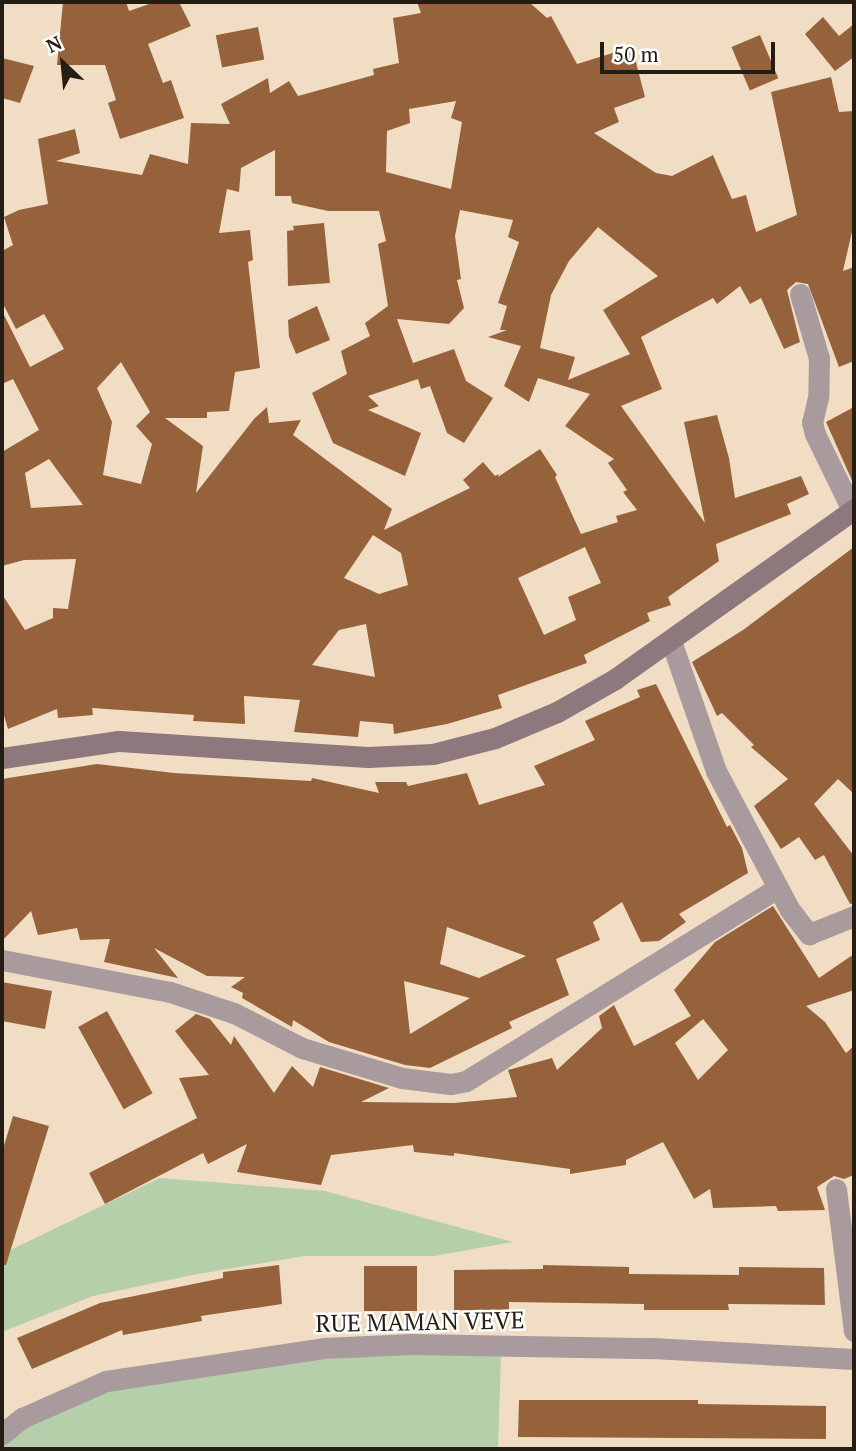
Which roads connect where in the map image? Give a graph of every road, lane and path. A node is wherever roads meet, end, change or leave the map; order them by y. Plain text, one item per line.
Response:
1 (800, 294) dead end
2 (853, 509) edge
3 (671, 641) junction
4 (2, 758) edge
5 (777, 888) junction
6 (854, 916) edge
7 (2, 961) edge
8 (836, 1189) dead end
9 (854, 1331) edge
10 (854, 1359) edge
11 (2, 1434) edge

1 - 2 street
2 - 3 main road
3 - 4 main road
3 - 5 street
5 - 6 street
5 - 7 street
8 - 9 street
10 - 11 street, RUE MAMAN VEVE

